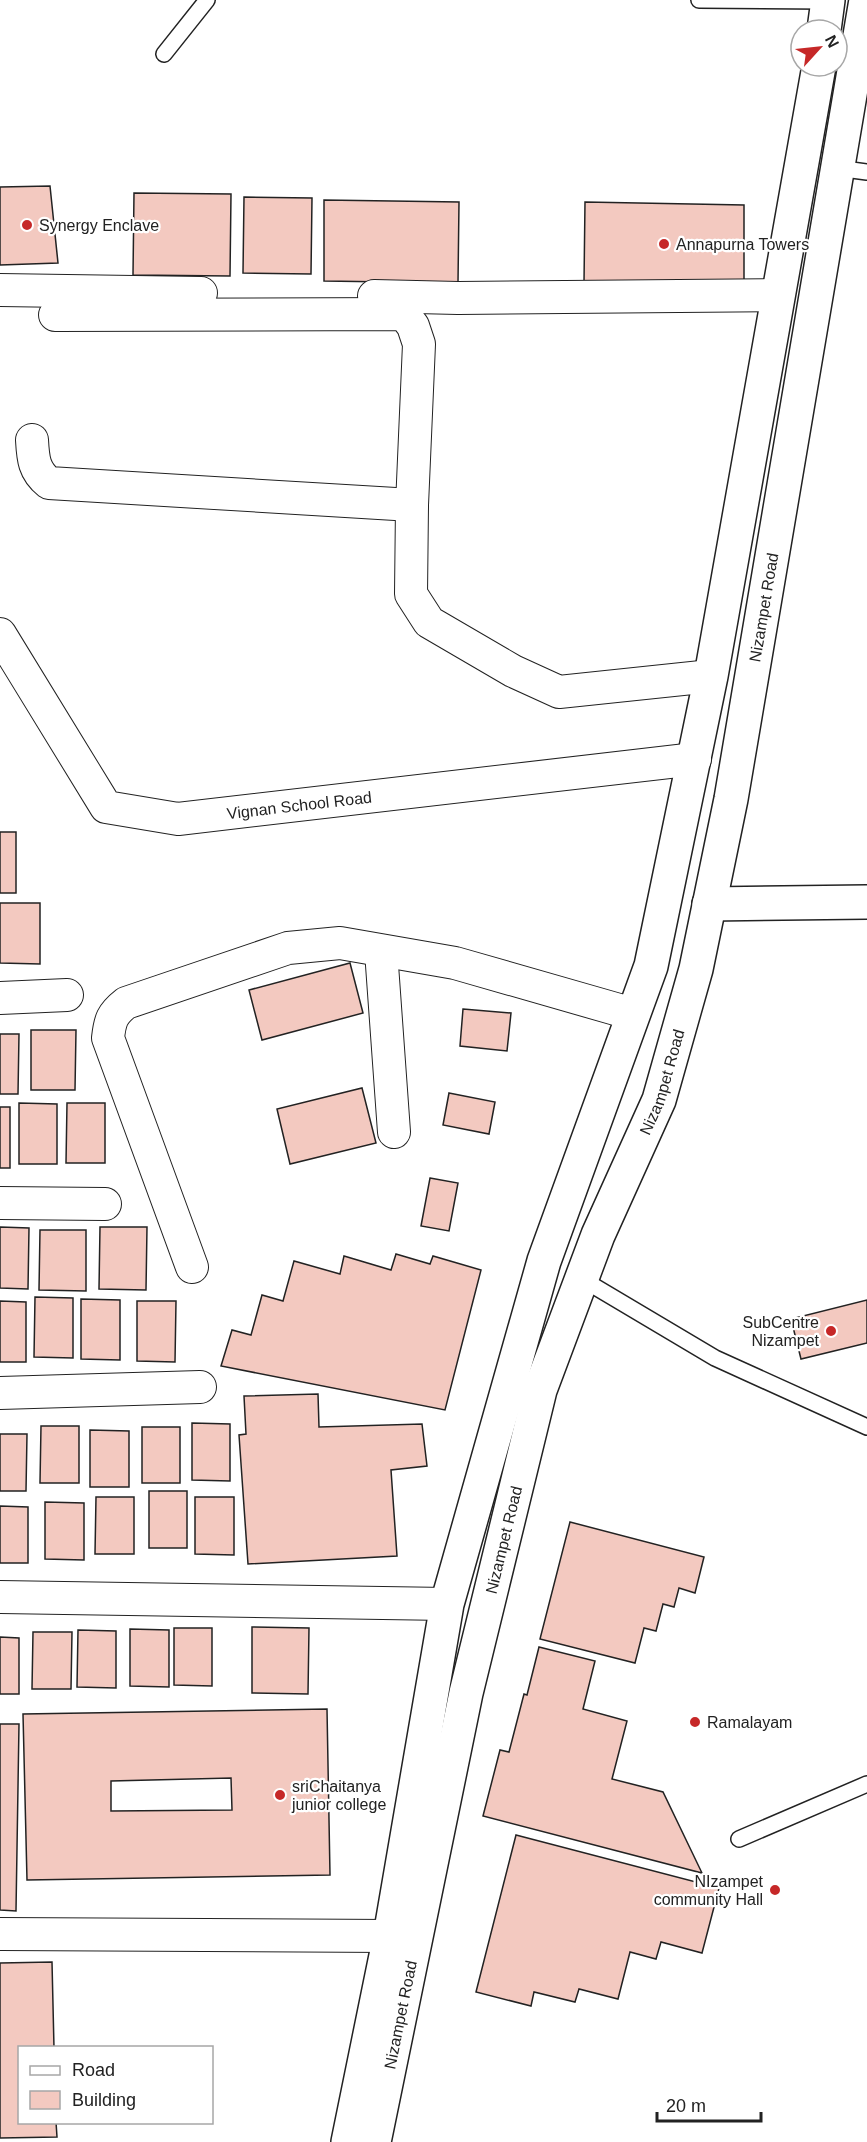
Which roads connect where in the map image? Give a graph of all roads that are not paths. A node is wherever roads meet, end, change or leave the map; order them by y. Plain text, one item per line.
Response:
1 (207, 0) edge
2 (699, 0) edge
3 (866, 0) edge
4 (826, 10) edge
5 (164, 54) dead end
6 (817, 78) edge
7 (852, 170) edge
8 (0, 290) edge
9 (778, 295) junction
10 (55, 315) dead end
11 (32, 440) dead end
12 (412, 505) junction
13 (0, 634) edge
14 (711, 676) junction
15 (695, 759) junction
16 (867, 902) edge
17 (709, 904) junction
18 (381, 951) junction
19 (67, 995) dead end
20 (0, 998) edge
21 (633, 1014) junction
22 (593, 1125) junction
23 (394, 1132) dead end
24 (639, 1145) junction
25 (0, 1203) edge
26 (105, 1204) dead end
27 (192, 1267) dead end
28 (582, 1279) junction
29 (200, 1387) dead end
30 (0, 1393) edge
31 (867, 1427) edge
32 (0, 1597) edge
33 (447, 1604) junction
34 (867, 1784) edge
35 (739, 1839) dead end
36 (0, 1934) edge
37 (390, 1936) junction
38 (348, 2142) edge
39 (374, 2142) edge

1 - 5 lane
2 - 4 lane
3 - 7 main road, Nizampet Road
6 - 9 main road, Nizampet Road
7 - 17 main road, Nizampet Road
8 - 9 street
9 - 14 main road, Nizampet Road
10 - 12 street
11 - 12 street
12 - 14 street
13 - 15 street, Vignan School Road
14 - 15 main road, Nizampet Road
15 - 21 main road, Nizampet Road
16 - 17 main road
17 - 24 main road, Nizampet Road
18 - 21 street
18 - 23 street
18 - 27 street
19 - 20 street
21 - 22 main road, Nizampet Road
22 - 24 main road
22 - 33 main road, Nizampet Road
24 - 28 main road, Nizampet Road
25 - 26 street
28 - 31 lane
28 - 39 main road, Nizampet Road
29 - 30 street
32 - 33 street
33 - 37 main road, Nizampet Road
34 - 35 lane
36 - 37 street
37 - 38 main road, Nizampet Road

